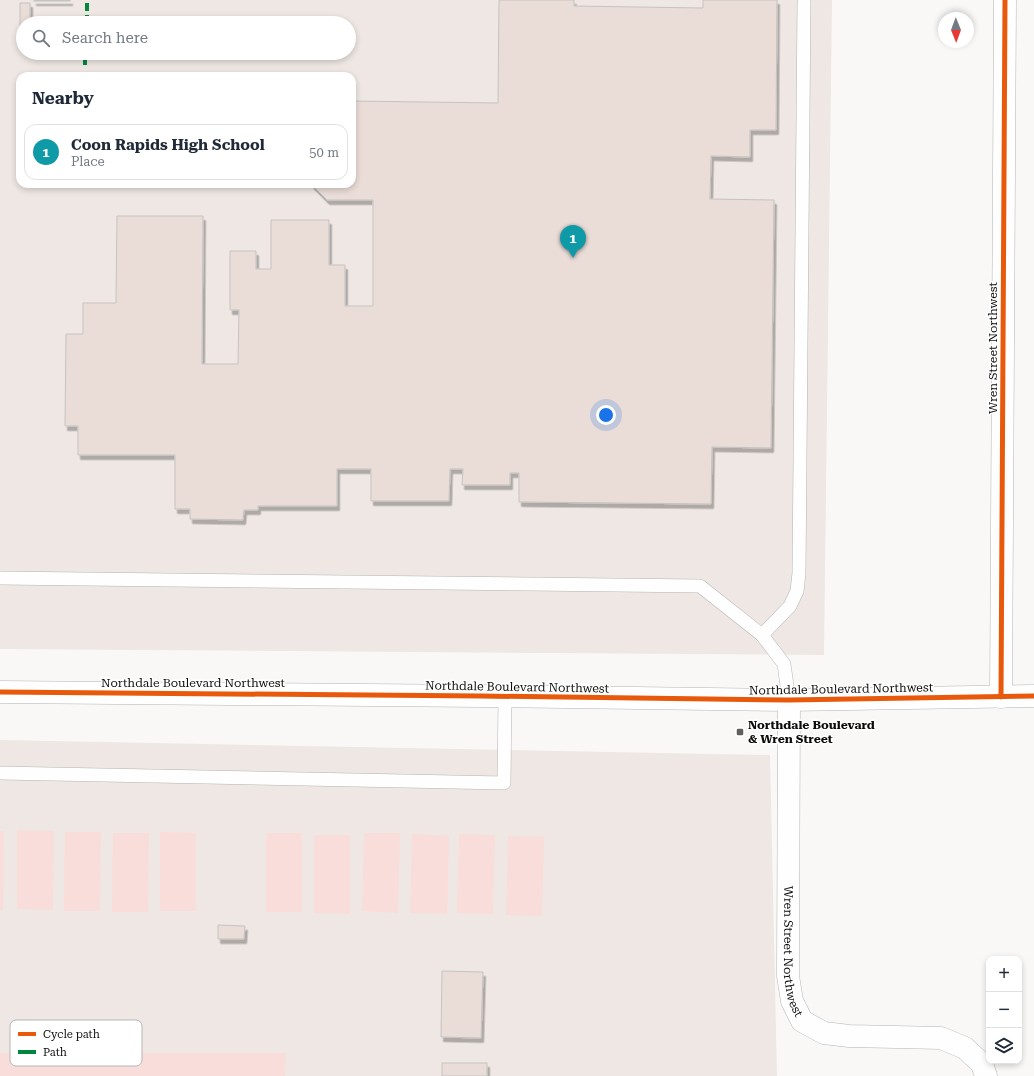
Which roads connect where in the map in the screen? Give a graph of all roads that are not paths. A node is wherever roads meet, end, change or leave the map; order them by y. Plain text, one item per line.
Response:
1 (1005, 0) edge
2 (804, 2) dead end
3 (0, 578) edge
4 (762, 635) junction
5 (0, 692) edge
6 (506, 696) junction
7 (1034, 696) edge
8 (1001, 697) junction
9 (789, 700) junction
10 (0, 773) edge
11 (986, 1076) edge

1 - 8 street, Wren Street Northwest
2 - 4 lane
3 - 4 lane
4 - 9 lane
5 - 6 street, Northdale Boulevard Northwest
6 - 9 street, Northdale Boulevard Northwest
6 - 10 lane
7 - 8 street, Northdale Boulevard Northwest
8 - 9 street, Northdale Boulevard Northwest
9 - 11 street, Wren Street Northwest

